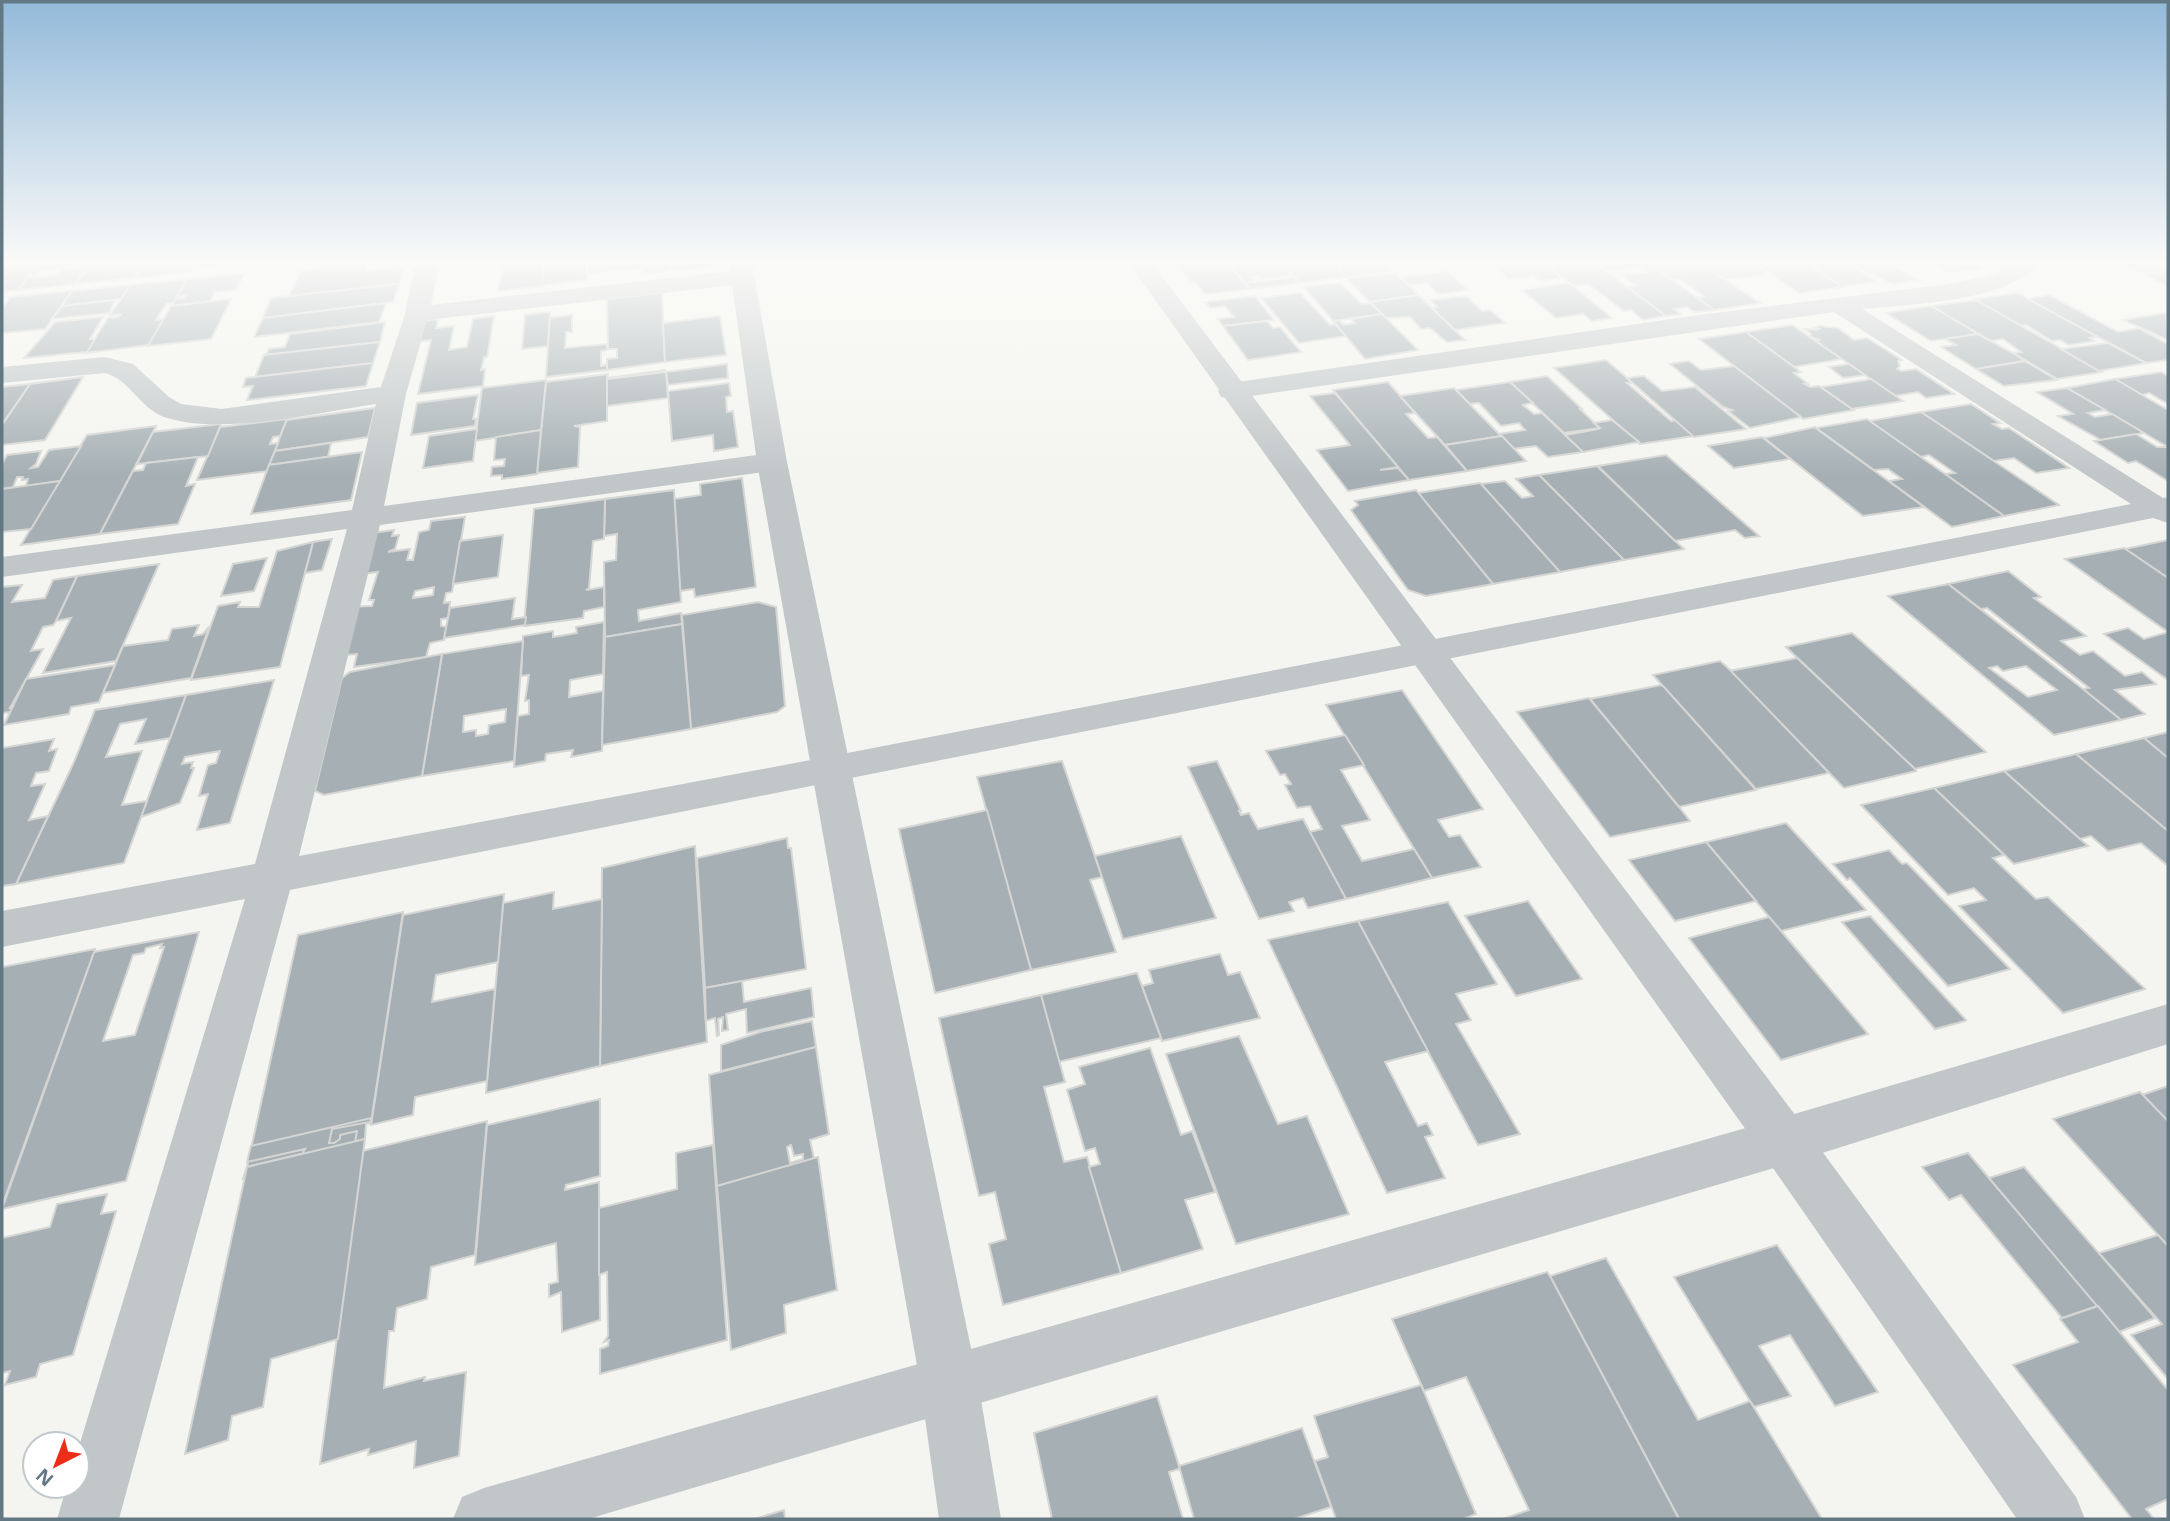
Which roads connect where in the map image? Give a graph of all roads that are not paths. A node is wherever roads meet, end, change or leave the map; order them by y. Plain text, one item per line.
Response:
1 (411, 334) edge
2 (751, 334) edge
3 (1190, 334) edge
4 (1629, 334) edge
5 (1886, 334) edge
6 (2, 375) edge
7 (1231, 391) junction
8 (392, 394) junction
9 (772, 461) junction
10 (2165, 509) edge
11 (366, 517) junction
12 (2, 567) edge
13 (1426, 652) junction
14 (832, 770) junction
15 (272, 879) junction
16 (2, 929) edge
17 (2168, 1024) edge
18 (1784, 1140) junction
19 (949, 1382) junction
20 (88, 1519) edge
21 (484, 1519) edge
22 (970, 1519) edge
23 (2054, 1519) edge

1 - 8 street
2 - 9 street
3 - 7 street
4 - 7 street
5 - 10 street
6 - 8 street
7 - 13 street
8 - 11 street
9 - 11 street
9 - 14 street
10 - 13 street
11 - 12 street
11 - 15 street
13 - 14 street
13 - 18 street
14 - 15 street
14 - 19 street
15 - 16 street
15 - 20 street
17 - 18 street
18 - 19 street
18 - 23 street
19 - 21 street
19 - 22 street

